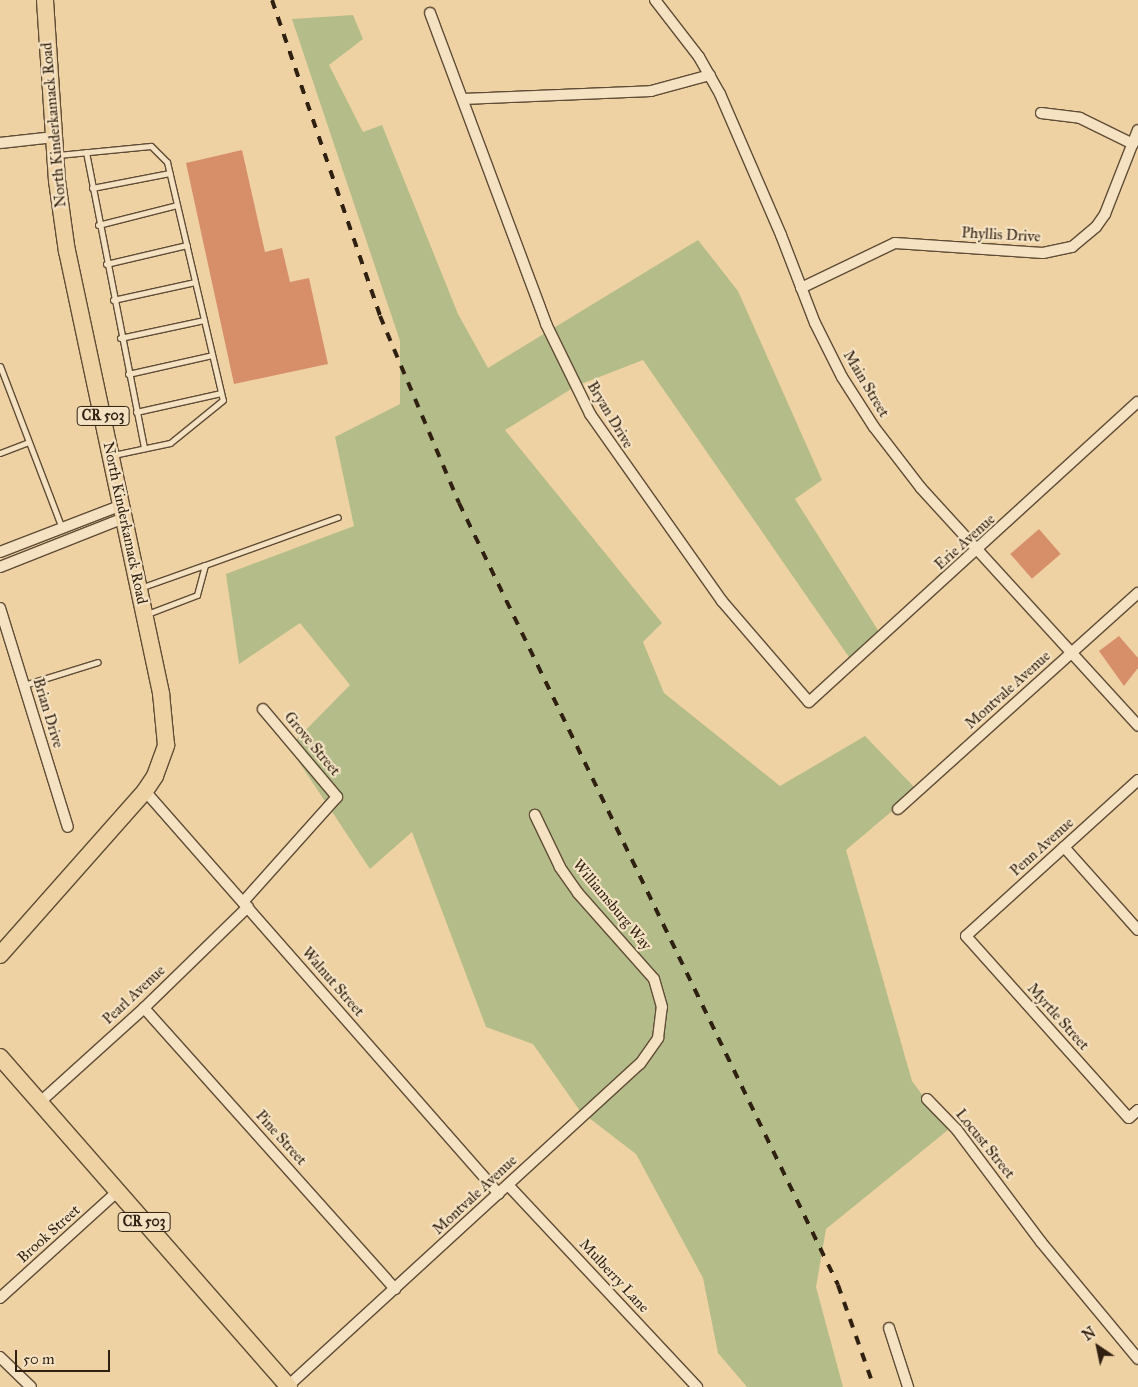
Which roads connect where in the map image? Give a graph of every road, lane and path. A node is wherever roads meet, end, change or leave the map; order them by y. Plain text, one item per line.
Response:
1 (45, 0) edge
2 (655, 0) edge
3 (430, 13) dead end
4 (710, 75) junction
5 (463, 99) junction
6 (1042, 113) dead end
7 (1138, 130) edge
8 (54, 137) junction
9 (0, 143) edge
10 (1133, 144) junction
11 (86, 152) junction
12 (55, 155) junction
13 (170, 173) junction
14 (92, 188) junction
15 (177, 205) junction
16 (98, 225) junction
17 (187, 245) junction
18 (106, 264) junction
19 (195, 282) junction
20 (801, 288) junction
21 (113, 300) junction
22 (204, 320) junction
23 (120, 338) junction
24 (212, 355) junction
25 (0, 366) edge
26 (128, 374) junction
27 (221, 393) junction
28 (1138, 402) edge
29 (136, 412) junction
30 (28, 442) junction
31 (144, 448) junction
32 (0, 453) edge
33 (111, 455) junction
34 (123, 512) junction
35 (338, 517) dead end
36 (62, 528) junction
37 (978, 551) junction
38 (0, 552) edge
39 (205, 565) junction
40 (0, 567) edge
41 (138, 589) junction
42 (1138, 593) edge
43 (0, 608) edge
44 (144, 615) junction
45 (1072, 653) junction
46 (98, 662) dead end
47 (24, 686) junction
48 (809, 702) joint
49 (263, 709) dead end
50 (1138, 726) edge
51 (1138, 780) edge
52 (145, 791) junction
53 (337, 797) joint
54 (898, 809) dead end
55 (534, 815) dead end
56 (68, 827) dead end
57 (1064, 847) junction
58 (245, 905) junction
59 (1138, 930) edge
60 (966, 936) joint
61 (2, 948) edge
62 (144, 1008) junction
63 (663, 1015) joint
64 (3, 1062) edge
65 (927, 1098) dead end
66 (39, 1103) junction
67 (1138, 1110) edge
68 (508, 1185) junction
69 (117, 1192) junction
70 (498, 1194) junction
71 (395, 1289) junction
72 (0, 1298) edge
73 (889, 1328) dead end
74 (0, 1357) edge
75 (1138, 1359) edge
76 (31, 1387) edge
77 (289, 1387) edge
78 (697, 1387) edge
79 (908, 1387) edge

1 - 8 main road, North Kinderkamack Road / CR 503
2 - 4 street, Main Street
3 - 5 street, Bryan Drive
4 - 5 street
4 - 20 street, Main Street
5 - 48 street, Bryan Drive
6 - 10 street
7 - 10 street, Phyllis Drive
8 - 9 street
8 - 12 main road, North Kinderkamack Road / CR 503
10 - 20 street, Phyllis Drive
11 - 12 lane
11 - 13 lane
11 - 14 lane
12 - 33 main road, North Kinderkamack Road / CR 503
13 - 14 lane
13 - 15 lane
14 - 16 lane
15 - 16 lane
15 - 17 lane
16 - 18 lane
17 - 18 lane
17 - 19 lane
18 - 21 lane
19 - 21 lane
19 - 22 lane
20 - 37 street, Main Street
21 - 23 lane
22 - 23 lane
22 - 24 lane
23 - 26 lane
24 - 26 lane
24 - 27 lane
25 - 30 lane
26 - 29 lane
27 - 29 lane
27 - 31 lane
28 - 37 street, Erie Avenue
29 - 31 lane
30 - 32 lane
30 - 36 lane
31 - 33 lane
33 - 34 main road, North Kinderkamack Road / CR 503
34 - 36 street
34 - 40 street
34 - 41 main road, North Kinderkamack Road / CR 503
35 - 39 lane
36 - 38 street
37 - 45 street, Main Street
37 - 48 street, Erie Avenue
39 - 41 lane
39 - 44 lane
41 - 44 main road, North Kinderkamack Road / CR 503
42 - 45 street, Montvale Avenue
43 - 47 street, Brian Drive
44 - 52 main road, North Kinderkamack Road / CR 503
45 - 50 street, Main Street
45 - 54 street, Montvale Avenue
46 - 47 lane
47 - 56 street, Brian Drive
49 - 53 street, Grove Street
51 - 57 street, Penn Avenue
52 - 58 street, Walnut Street
52 - 61 main road, North Kinderkamack Road / CR 503
53 - 58 street, Pearl Avenue
55 - 63 street, Williamsburg Way
57 - 59 street
57 - 60 street, Penn Avenue
58 - 62 street, Pearl Avenue
58 - 70 street, Walnut Street
60 - 67 street, Myrtle Street
62 - 66 street, Pearl Avenue
62 - 71 street, Pine Street
63 - 68 street, Montvale Avenue
64 - 66 main road, CR 503
65 - 75 street, Locust Street
66 - 69 main road, CR 503
68 - 70 street, Montvale Avenue
68 - 78 street, Mulberry Lane
69 - 72 street, Brook Street
69 - 77 main road, CR 503
70 - 71 street, Montvale Avenue
71 - 77 street, Montvale Avenue
73 - 79 street
74 - 76 street

